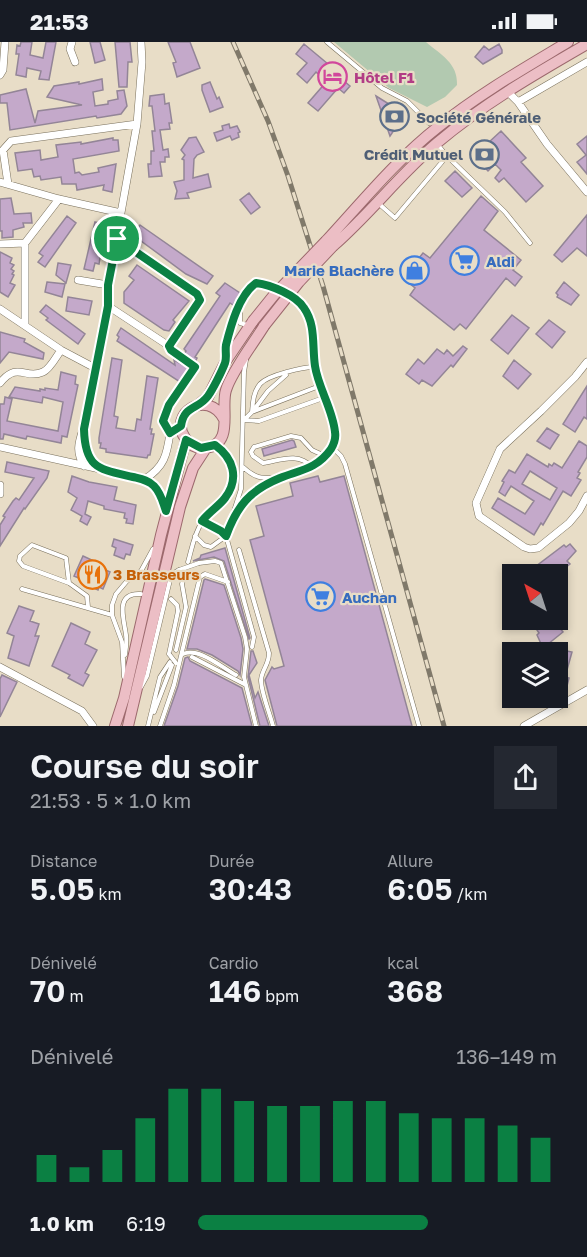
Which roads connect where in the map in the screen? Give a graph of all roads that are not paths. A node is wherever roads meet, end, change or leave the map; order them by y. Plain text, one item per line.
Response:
1 (5, 42) edge
2 (72, 42) edge
3 (141, 42) edge
4 (327, 42) edge
5 (568, 42) edge
6 (587, 44) edge
7 (75, 62) dead end
8 (587, 62) edge
9 (0, 75) edge
10 (507, 92) junction
11 (518, 102) junction
12 (429, 123) dead end
13 (137, 124) junction
14 (436, 143) junction
15 (447, 156) junction
16 (0, 182) edge
17 (8, 184) junction
18 (587, 192) edge
19 (58, 199) junction
20 (378, 203) junction
21 (121, 213) junction
22 (117, 239) junction
23 (25, 243) junction
24 (530, 243) dead end
25 (0, 244) edge
26 (329, 244) junction
27 (78, 280) dead end
28 (108, 285) junction
29 (240, 305) junction
30 (108, 306) junction
31 (0, 309) edge
32 (252, 322) junction
33 (25, 325) junction
34 (169, 346) junction
35 (251, 347) junction
36 (61, 350) junction
37 (226, 361) junction
38 (587, 362) edge
39 (315, 367) junction
40 (95, 368) junction
41 (291, 372) junction
42 (0, 383) edge
43 (322, 385) junction
44 (326, 397) junction
45 (198, 405) junction
46 (252, 412) junction
47 (224, 419) junction
48 (244, 420) junction
49 (84, 429) junction
50 (170, 433) junction
51 (184, 434) junction
52 (168, 446) junction
53 (210, 446) junction
54 (0, 447) edge
55 (332, 447) junction
56 (326, 456) junction
57 (84, 466) junction
58 (243, 467) junction
59 (312, 467) junction
60 (102, 470) junction
61 (281, 478) junction
62 (145, 480) junction
63 (0, 485) edge
64 (0, 494) edge
65 (587, 496) edge
66 (166, 511) junction
67 (234, 515) junction
68 (202, 521) junction
69 (161, 535) junction
70 (195, 536) junction
71 (226, 536) junction
72 (239, 550) dead end
73 (188, 562) dead end
74 (185, 573) dead end
75 (229, 582) junction
76 (69, 583) junction
77 (22, 589) dead end
78 (141, 594) dead end
79 (171, 599) dead end
80 (88, 607) junction
81 (112, 615) junction
82 (252, 646) dead end
83 (178, 647) dead end
84 (182, 654) junction
85 (192, 657) dead end
86 (124, 658) junction
87 (174, 664) junction
88 (0, 667) edge
89 (236, 675) dead end
90 (246, 686) junction
91 (587, 690) edge
92 (130, 698) junction
93 (538, 722) edge
94 (93, 726) edge
95 (115, 726) edge
96 (128, 726) edge
97 (148, 726) edge
98 (160, 726) edge
99 (256, 726) edge
100 (273, 726) edge
101 (419, 726) edge
102 (524, 726) edge

1 - 9 street
2 - 7 street
3 - 13 street
4 - 12 lane
5 - 26 main road
6 - 10 main road
8 - 11 street
10 - 11 street
10 - 14 main road
11 - 18 street
13 - 17 street
13 - 21 street
14 - 15 lane
14 - 20 main road
15 - 20 lane
15 - 24 lane
16 - 17 street
17 - 19 street
19 - 21 street
19 - 23 street
20 - 26 main road
21 - 22 street
22 - 28 street
22 - 34 street
23 - 25 street
23 - 33 street
26 - 32 main road, bridge
26 - 35 main road, bridge
27 - 28 street
28 - 30 street
29 - 32 lane
29 - 37 lane
29 - 39 lane
30 - 34 street
30 - 40 street
31 - 33 street
32 - 37 main road
33 - 36 street
34 - 50 lane
35 - 47 main road
35 - 48 lane
36 - 40 street
36 - 42 street
37 - 45 main road
38 - 65 street
39 - 41 lane
39 - 43 lane
40 - 49 street
41 - 46 lane
41 - 46 lane
43 - 44 lane
43 - 46 lane
44 - 48 lane
44 - 55 lane
45 - 47 main road
45 - 51 main road
46 - 48 lane
47 - 53 main road
48 - 58 lane
49 - 57 street
49 - 60 street
50 - 51 lane
50 - 52 street
51 - 52 street
51 - 53 main road
51 - 66 main road
52 - 62 street
53 - 68 lane
53 - 92 main road
54 - 57 street
55 - 56 lane
55 - 101 lane
56 - 59 lane
56 - 59 lane
57 - 60 street
58 - 61 lane
58 - 67 lane
59 - 61 lane
60 - 62 street
61 - 67 lane
62 - 66 street
63 - 64 street
66 - 69 main road
67 - 71 lane
68 - 70 lane
68 - 71 lane
69 - 81 lane
69 - 92 main road
70 - 71 lane
70 - 73 lane
71 - 82 lane
72 - 100 lane
74 - 83 lane
75 - 84 lane
75 - 90 lane
75 - 92 lane, bridge
76 - 76 lane
76 - 80 lane
77 - 80 lane
78 - 86 lane
79 - 87 lane, bridge
80 - 81 lane
81 - 86 lane
84 - 87 lane
84 - 89 lane
85 - 90 lane
86 - 92 lane
87 - 97 lane
87 - 98 lane
88 - 94 street
90 - 99 lane
91 - 93 street
92 - 95 main road
92 - 96 main road
93 - 102 street

